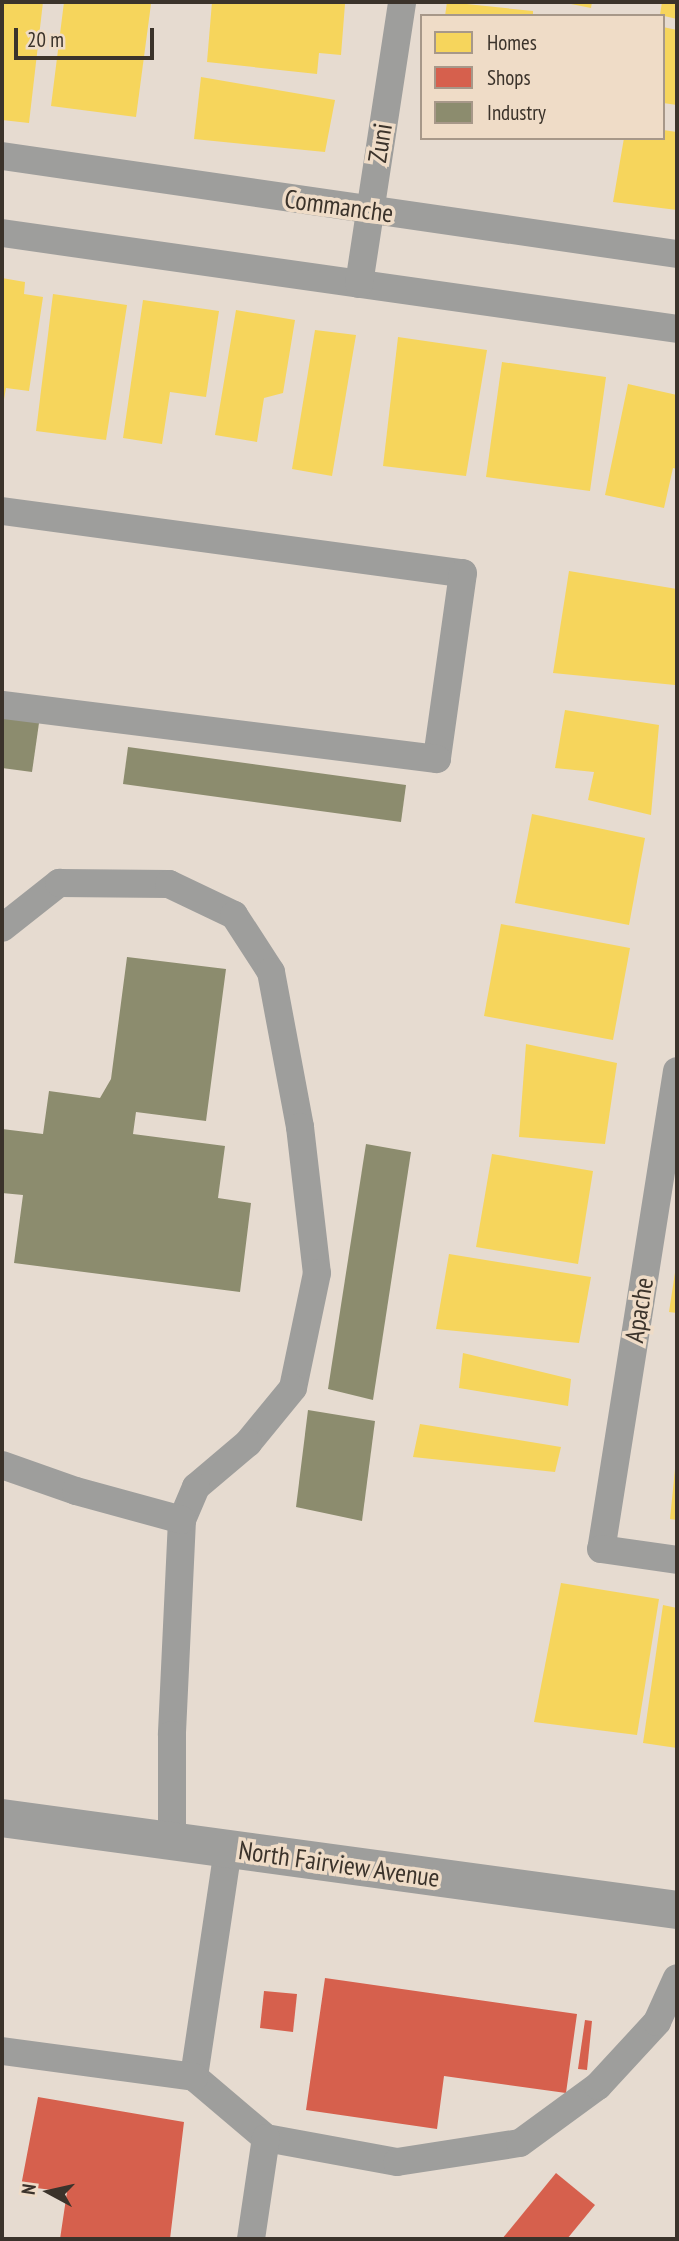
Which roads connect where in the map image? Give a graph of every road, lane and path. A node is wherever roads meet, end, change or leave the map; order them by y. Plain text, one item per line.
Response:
1 (401, 2) edge
2 (2, 156) edge
3 (369, 211) junction
4 (2, 233) edge
5 (677, 254) edge
6 (359, 284) junction
7 (677, 329) edge
8 (2, 510) edge
9 (2, 705) edge
10 (2, 928) edge
11 (677, 1071) edge
12 (673, 1126) edge
13 (2, 1465) edge
14 (182, 1520) junction
15 (677, 1560) edge
16 (2, 1818) edge
17 (172, 1841) junction
18 (228, 1849) junction
19 (677, 1910) edge
20 (677, 1978) edge
21 (2, 2051) edge
22 (194, 2077) junction
23 (266, 2138) junction
24 (251, 2239) edge

1 - 3 lane, Zuni
2 - 3 lane, Commanche
3 - 5 lane, Commanche
3 - 6 lane, Zuni
4 - 6 lane
6 - 7 lane
8 - 9 lane
10 - 14 lane
11 - 12 lane, Apache
12 - 15 lane, Apache
13 - 14 lane
14 - 17 lane
16 - 17 street, North Fairview Avenue
17 - 18 street, North Fairview Avenue
18 - 19 street, North Fairview Avenue
18 - 22 lane
20 - 23 lane
21 - 22 lane
22 - 23 lane
23 - 24 lane

